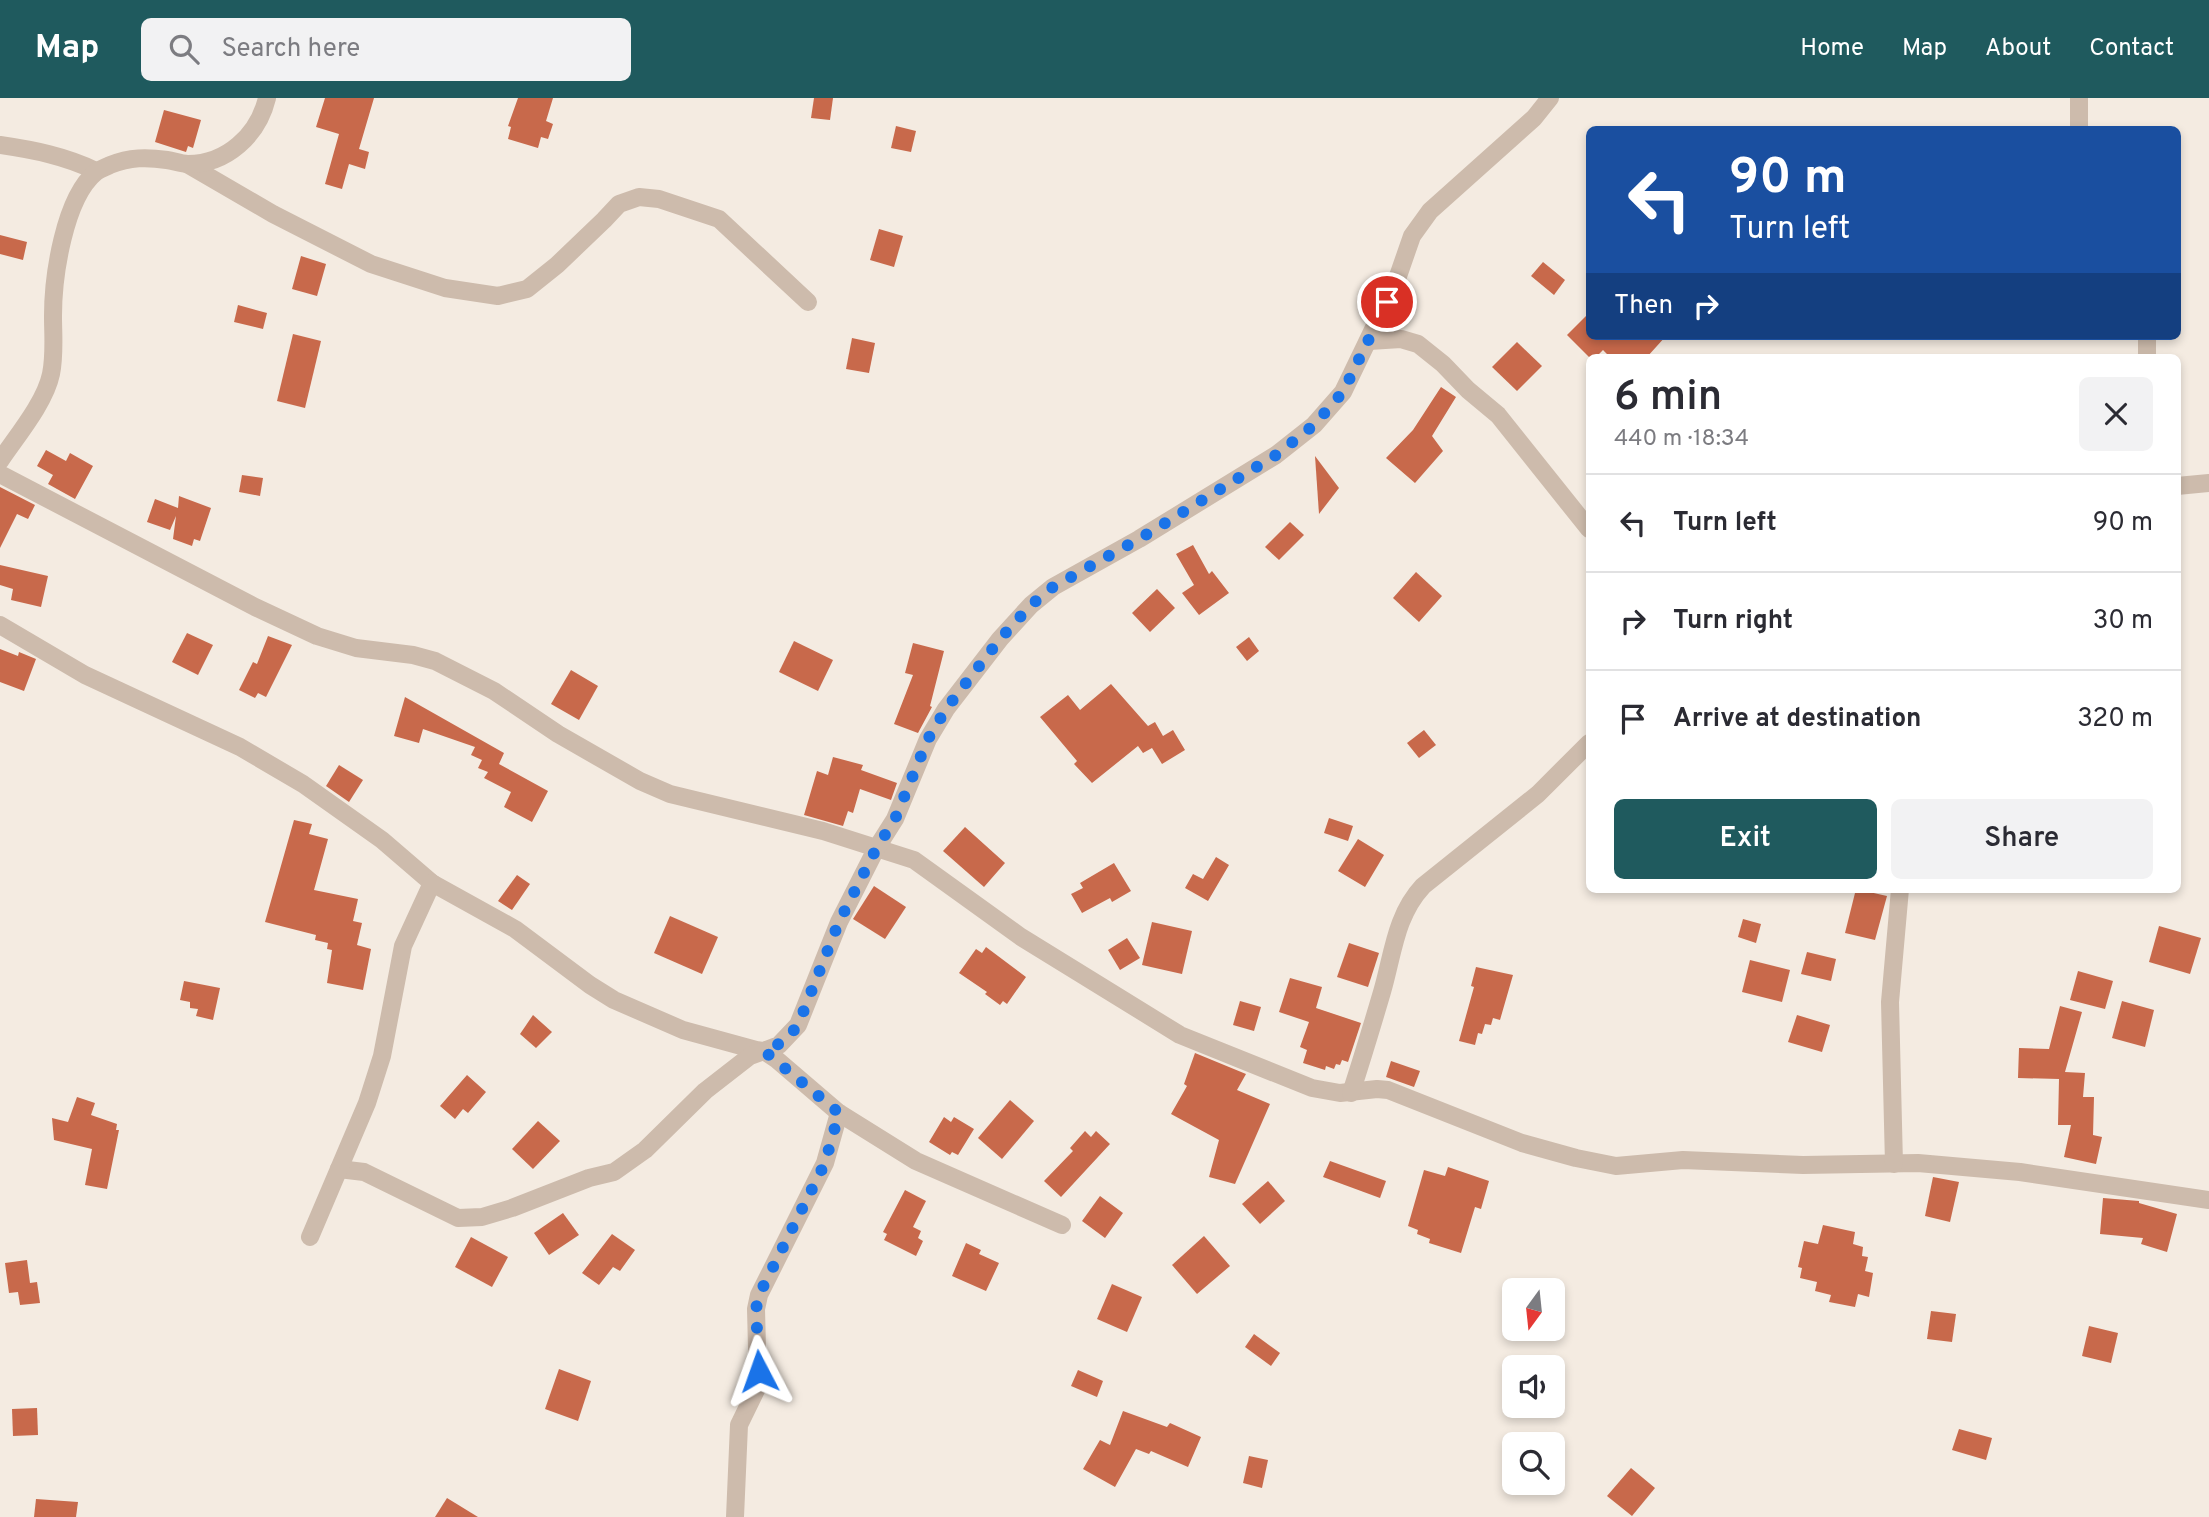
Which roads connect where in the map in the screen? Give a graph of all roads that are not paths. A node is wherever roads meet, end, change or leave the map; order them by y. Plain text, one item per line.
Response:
1 (267, 98) edge
2 (1550, 98) edge
3 (2079, 98) edge
4 (2079, 126) edge
5 (0, 145) edge
6 (187, 164) junction
7 (96, 171) junction
8 (808, 302) dead end
9 (1369, 341) junction
10 (0, 461) edge
11 (0, 474) edge
12 (2209, 483) edge
13 (2181, 486) edge
14 (1586, 524) edge
15 (0, 625) edge
16 (1586, 746) edge
17 (876, 849) junction
18 (432, 883) junction
19 (1900, 893) edge
20 (764, 1051) junction
21 (1351, 1093) junction
22 (839, 1113) junction
23 (1894, 1164) junction
24 (339, 1169) junction
25 (2209, 1200) edge
26 (1062, 1225) dead end
27 (310, 1237) dead end
28 (735, 1517) edge

1 - 6 street
2 - 9 street
3 - 4 street
5 - 7 street
6 - 7 street
6 - 8 street
7 - 10 street
9 - 14 street
9 - 17 street
11 - 17 street
12 - 13 street
15 - 18 street
16 - 21 street
17 - 20 street
17 - 21 street
18 - 20 street
18 - 24 street
19 - 23 street
20 - 22 street
20 - 24 street
21 - 23 street
22 - 26 street
22 - 28 street
23 - 25 street
24 - 27 street

